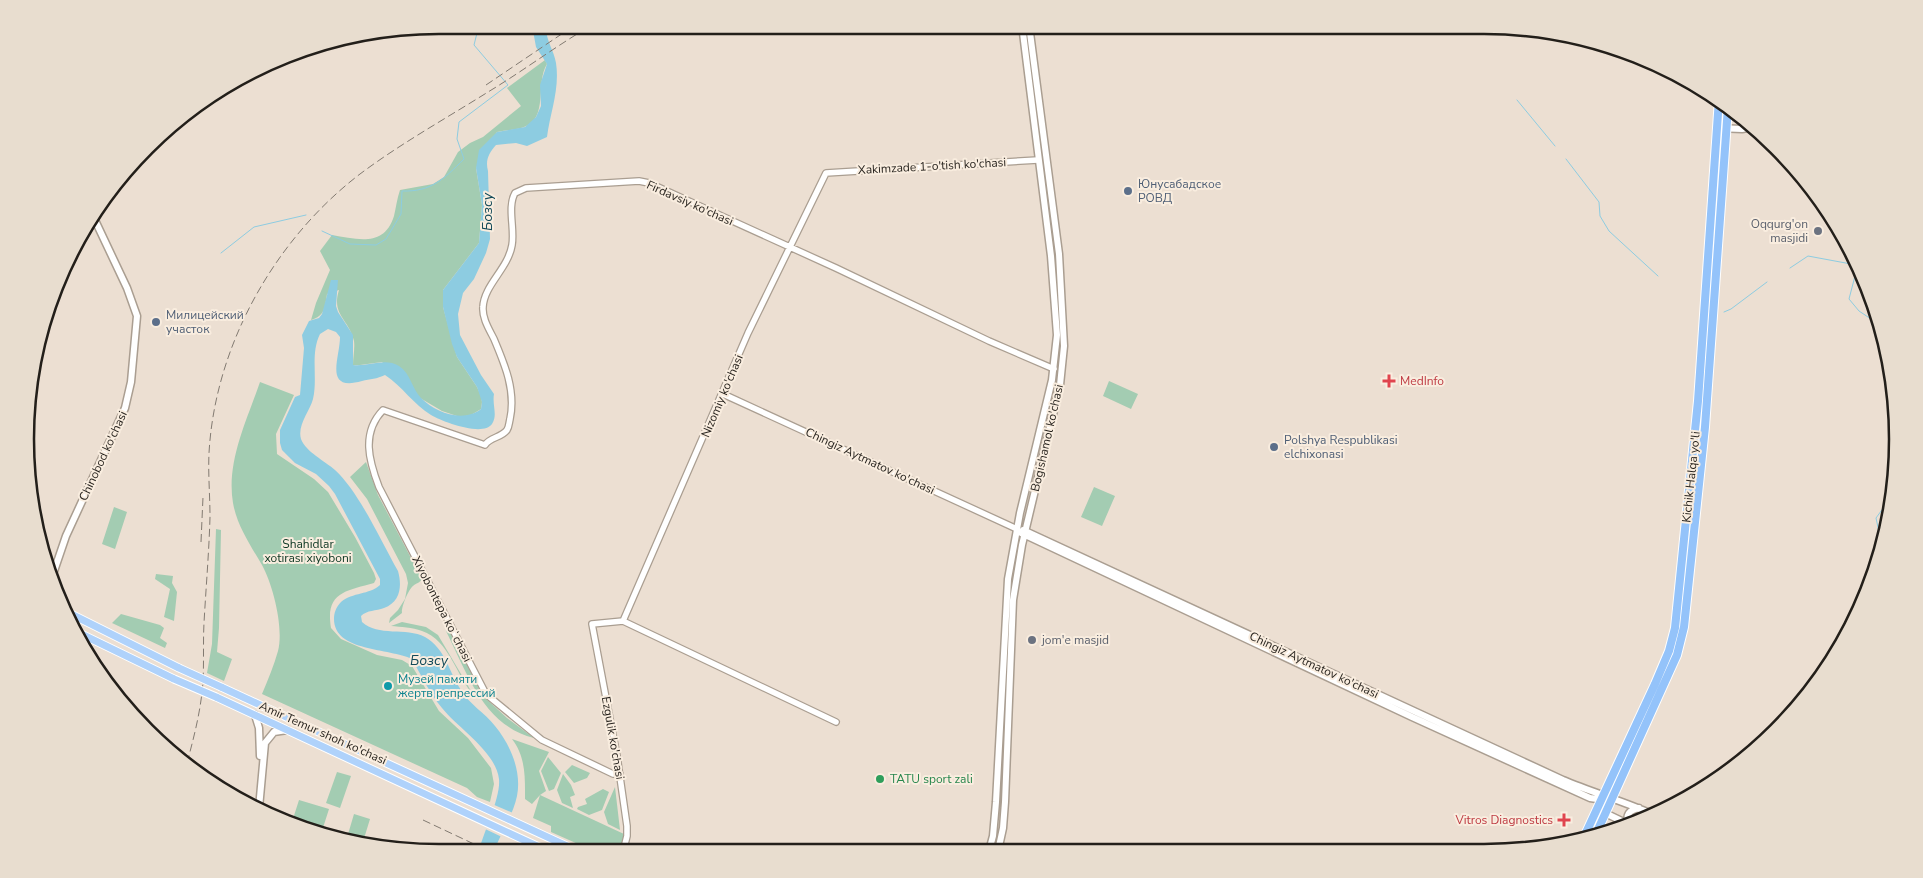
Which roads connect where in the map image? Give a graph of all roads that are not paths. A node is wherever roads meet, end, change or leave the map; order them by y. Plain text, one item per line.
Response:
1 (1023, 34) edge
2 (1031, 34) edge
3 (1036, 72) junction
4 (1027, 73) junction
5 (1718, 108) edge
6 (1728, 115) edge
7 (1717, 128) junction
8 (1744, 128) edge
9 (1727, 129) junction
10 (1047, 159) junction
11 (1038, 160) junction
12 (826, 173) joint
13 (96, 223) edge
14 (789, 247) junction
15 (1054, 369) junction
16 (723, 394) junction
17 (370, 432) joint
18 (1017, 529) junction
19 (1025, 533) junction
20 (55, 569) edge
21 (75, 616) edge
22 (623, 621) junction
23 (85, 636) edge
24 (1005, 698) junction
25 (255, 715) junction
26 (836, 722) dead end
27 (287, 730) junction
28 (262, 766) junction
29 (620, 774) junction
30 (1612, 798) junction
31 (1602, 801) junction
32 (260, 802) edge
33 (1639, 808) junction
34 (1644, 811) edge
35 (1605, 813) junction
36 (1627, 818) edge
37 (1620, 821) edge
38 (1599, 827) edge
39 (1587, 830) edge
40 (534, 844) edge
41 (565, 844) edge
42 (625, 844) edge
43 (991, 844) edge
44 (999, 844) edge

1 - 4 main road, Bogishamol ko'chasi
2 - 3 main road, Bogishamol ko'chasi
3 - 4 main road
3 - 10 main road, Bogishamol ko'chasi
4 - 11 main road, Bogishamol ko'chasi
5 - 7 highway, Kichik Halqa yo'li
6 - 9 highway, Kichik Halqa yo'li
7 - 9 main road
7 - 31 highway, Kichik Halqa yo'li
8 - 9 main road
9 - 30 highway, Kichik Halqa yo'li
10 - 11 main road
10 - 19 main road, Bogishamol ko'chasi
11 - 12 street, Xakimzade 1-o'tish ko'chasi
11 - 15 main road, Bogishamol ko'chasi
12 - 14 street, Nizomiy ko'chasi
13 - 20 main road, Chinobod ko'chasi
14 - 15 street, Firdavsiy ko'chasi
14 - 16 street, Nizomiy ko'chasi
14 - 17 street, Firdavsiy ko'chasi
15 - 18 main road, Bogishamol ko'chasi
16 - 18 street, Chingiz Aytmatov ko'chasi
16 - 22 street, Nizomiy ko'chasi
17 - 29 street, Xiyobontepa koʻchasi
18 - 19 main road, Chingiz Aytmatov ko'chasi
18 - 24 main road, Bogishamol ko'chasi
19 - 24 main road, Bogishamol ko'chasi
19 - 31 main road, Chingiz Aytmatov ko'chasi
19 - 31 main road, Chingiz Aytmatov ko'chasi
21 - 41 main road, Amir Temur shoh ko'chasi, bridge
22 - 26 street
22 - 29 street, Ezgulik ko'chasi
23 - 25 main road, Amir Temur shoh ko'chasi, bridge
24 - 43 main road, Bogishamol ko'chasi
24 - 44 main road, Bogishamol ko'chasi
25 - 27 main road, Amir Temur shoh ko'chasi
25 - 28 main road
27 - 28 main road
27 - 40 main road, Amir Temur shoh ko'chasi
28 - 32 main road
29 - 42 street, Ezgulik ko'chasi
30 - 31 main road, Chingiz Aytmatov ko'chasi
30 - 33 main road, Chingiz Aytmatov ko'chasi
30 - 35 highway, Kichik Halqa yo'li
31 - 35 main road
31 - 39 highway, Kichik Halqa yo'li
33 - 34 main road, Chingiz Aytmatov ko'chasi
33 - 36 main road
35 - 37 main road
35 - 38 highway, Kichik Halqa yo'li

